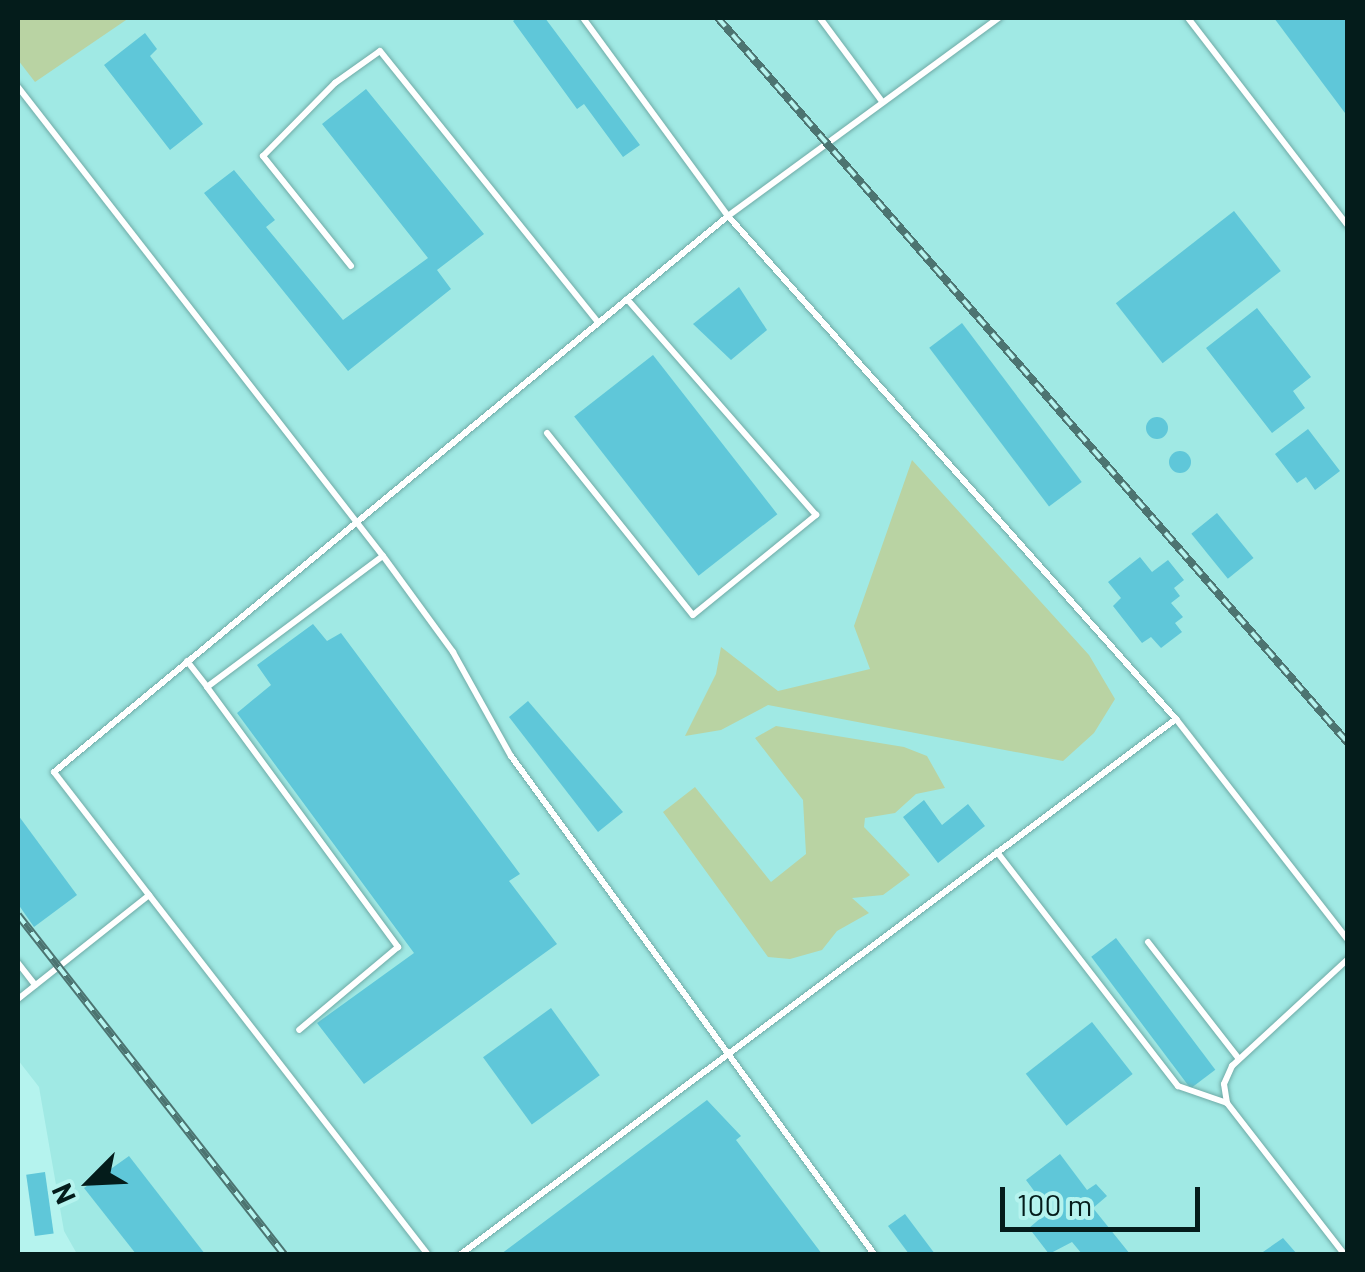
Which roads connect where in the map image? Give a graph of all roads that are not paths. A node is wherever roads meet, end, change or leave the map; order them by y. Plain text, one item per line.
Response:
1 (583, 18) edge
2 (820, 18) edge
3 (999, 18) edge
4 (1188, 18) edge
5 (18, 88) edge
6 (882, 100) junction
7 (728, 216) junction
8 (1348, 226) edge
9 (351, 266) dead end
10 (627, 299) junction
11 (598, 322) junction
12 (546, 433) dead end
13 (355, 521) junction
14 (383, 556) junction
15 (186, 661) junction
16 (207, 687) junction
17 (1176, 719) junction
18 (997, 852) junction
19 (149, 895) junction
20 (1348, 940) edge
21 (1148, 942) dead end
22 (1348, 959) edge
23 (18, 963) edge
24 (35, 985) junction
25 (18, 999) edge
26 (299, 1030) dead end
27 (728, 1054) junction
28 (1239, 1059) junction
29 (1227, 1104) junction
30 (427, 1254) edge
31 (461, 1254) edge
32 (874, 1254) edge
33 (1344, 1254) edge

1 - 7 lane
2 - 6 lane
3 - 6 lane
4 - 8 lane
5 - 13 lane
6 - 7 lane
7 - 10 lane
7 - 17 lane
9 - 11 lane
10 - 11 lane
10 - 12 lane
11 - 13 lane
13 - 14 lane
13 - 15 lane
14 - 16 lane
14 - 27 lane
15 - 16 lane
15 - 19 lane
16 - 26 lane
17 - 18 lane
17 - 20 lane
18 - 27 lane
18 - 29 lane
19 - 24 lane
19 - 30 lane
21 - 28 lane
22 - 28 lane
23 - 24 lane
24 - 25 lane
27 - 31 lane
27 - 32 lane
28 - 29 lane
29 - 33 lane

